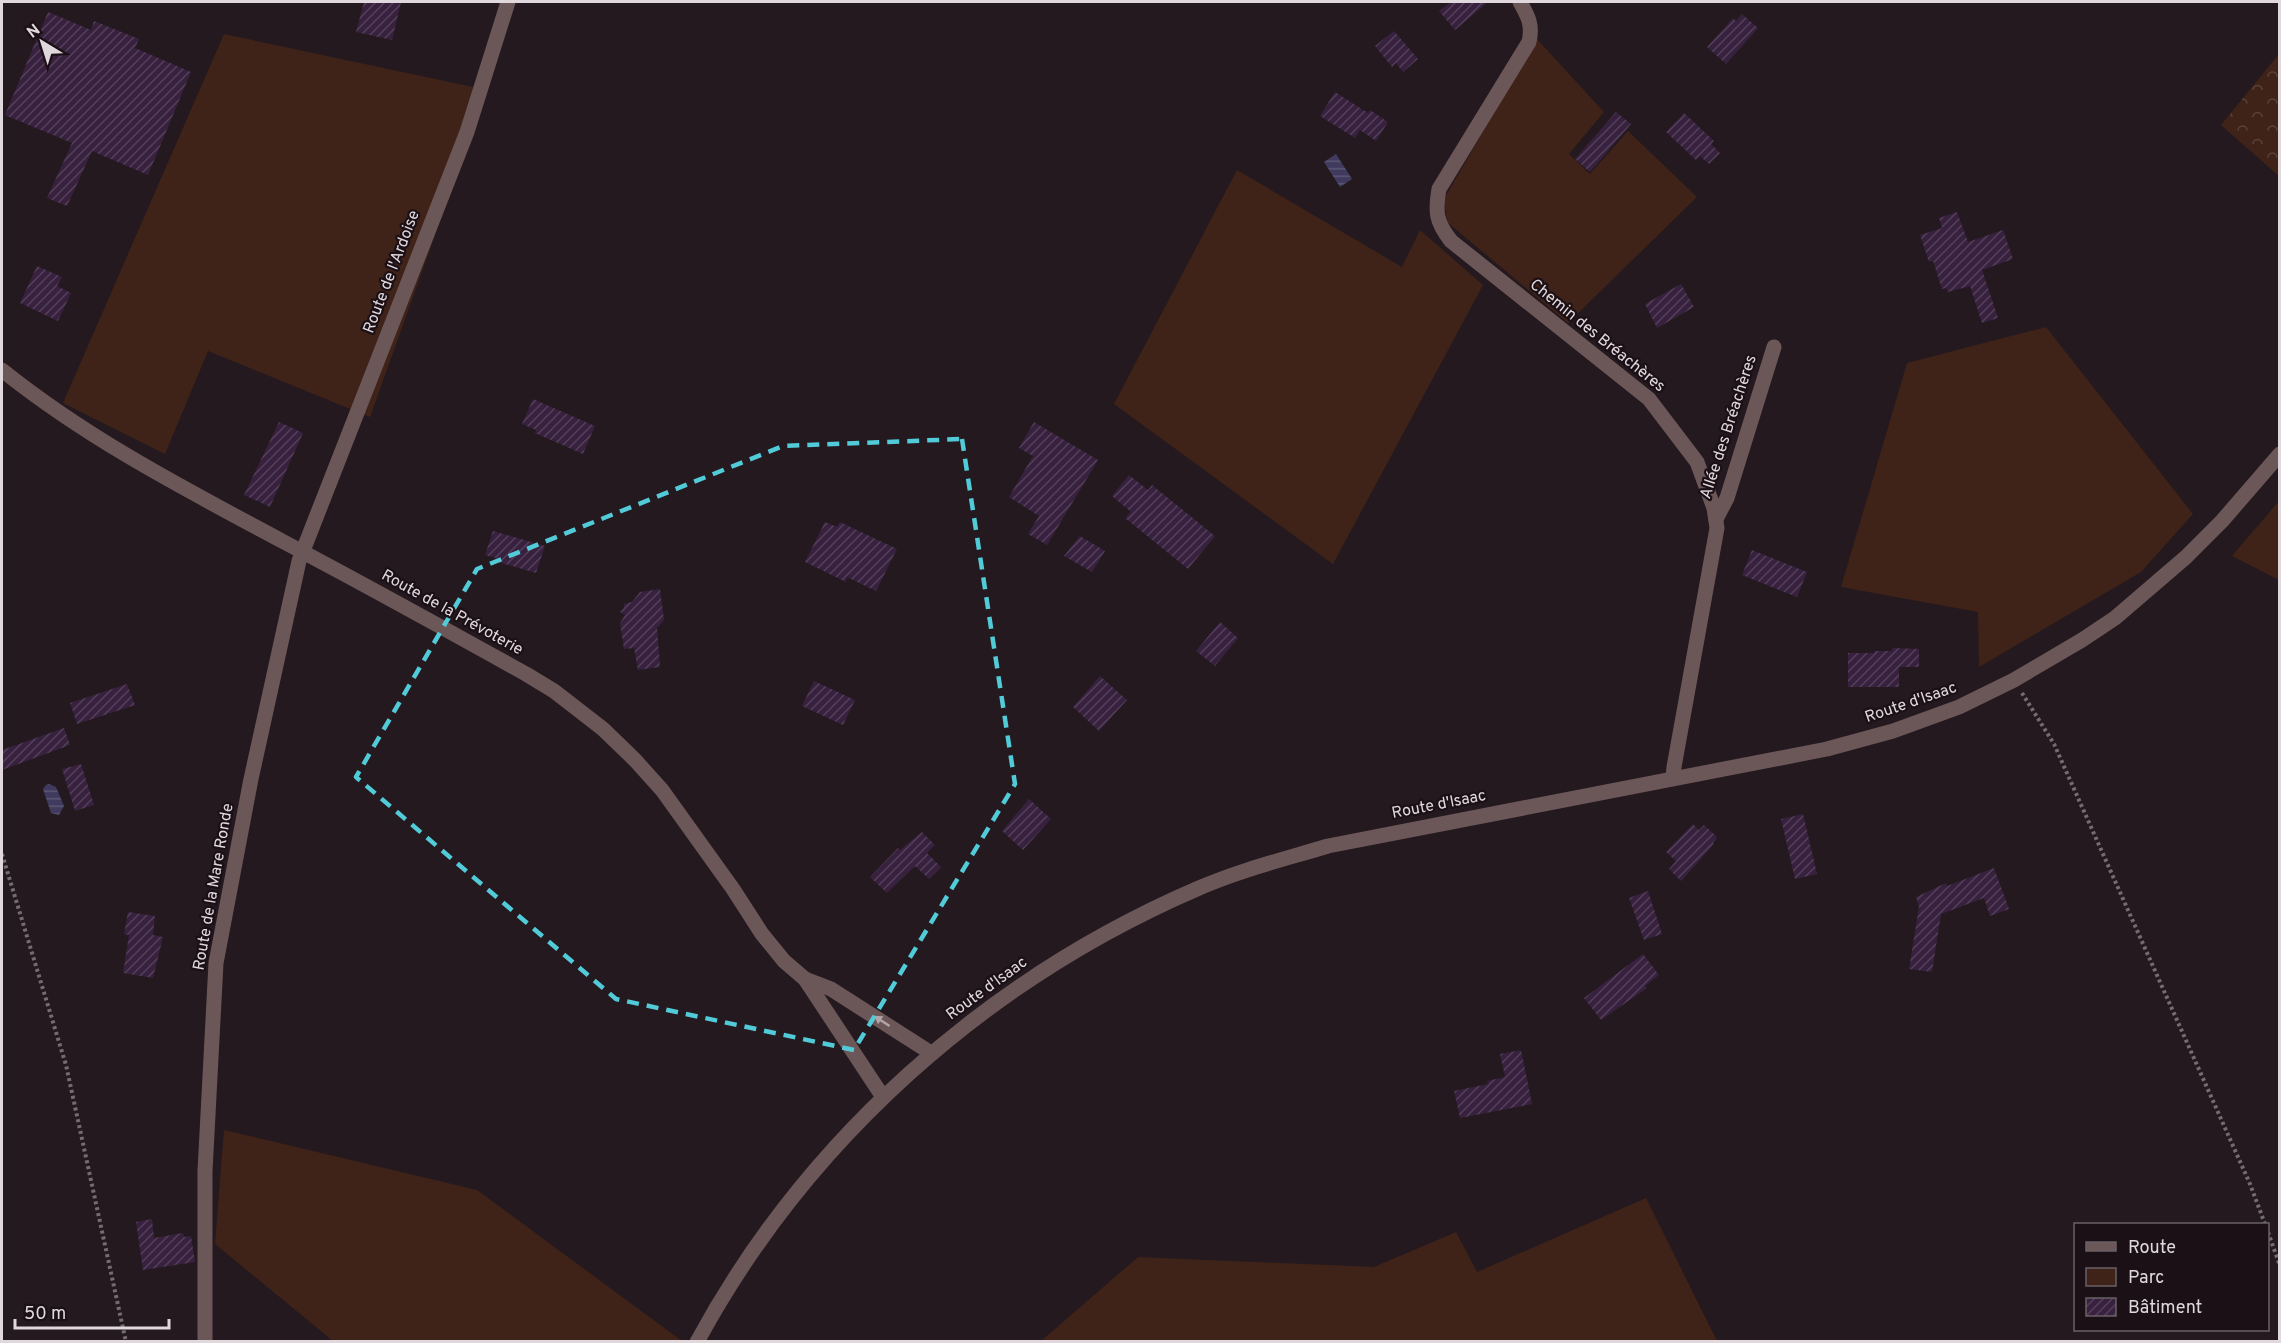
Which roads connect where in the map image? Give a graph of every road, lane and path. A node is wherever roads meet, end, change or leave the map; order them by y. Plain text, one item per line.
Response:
1 (508, 2) edge
2 (1520, 2) edge
3 (1774, 347) dead end
4 (2, 370) edge
5 (2280, 454) edge
6 (1716, 519) junction
7 (302, 552) junction
8 (2014, 680) junction
9 (1674, 778) junction
10 (2, 854) edge
11 (805, 979) junction
12 (931, 1053) junction
13 (883, 1097) junction
14 (2265, 1223) edge
15 (2269, 1235) edge
16 (2280, 1266) edge
17 (126, 1341) edge
18 (205, 1341) edge
19 (697, 1341) edge

1 - 7 street, Route de l'Ardoise
2 - 6 street, Chemin des Bréachères
3 - 6 street, Allée des Bréachères
4 - 7 street, Route de la Prévoterie
5 - 8 street, Route d'Isaac
6 - 9 street, Chemin des Bréachères
7 - 11 street, Route de la Prévoterie
7 - 18 street, Route de la Mare Ronde
8 - 9 street, Route d'Isaac
8 - 14 path
9 - 12 street, Route d'Isaac
10 - 17 path
12 -> 11 street, Route de la Prévoterie
11 - 13 street, Route de la Prévoterie
12 - 13 street, Route d'Isaac
13 - 19 street, Route d'Isaac
15 - 16 path

